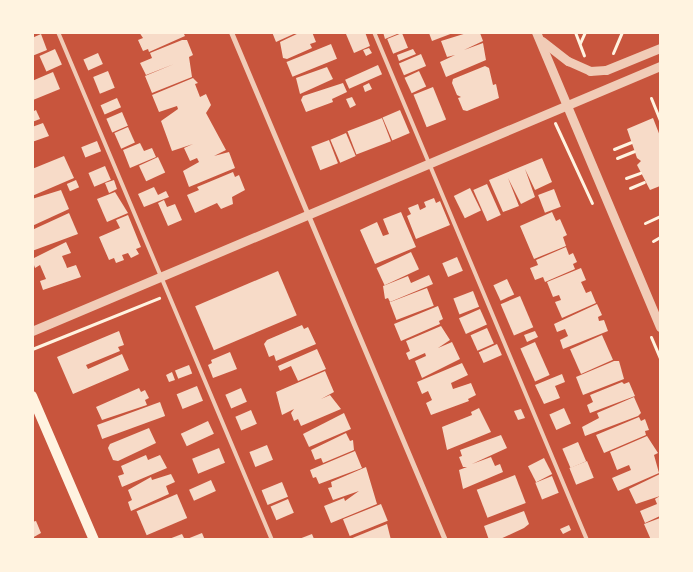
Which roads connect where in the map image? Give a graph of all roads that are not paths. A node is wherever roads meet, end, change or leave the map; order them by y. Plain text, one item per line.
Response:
1 (58, 32) edge
2 (231, 32) edge
3 (374, 32) edge
4 (536, 32) edge
5 (660, 48) edge
6 (660, 66) edge
7 (567, 106) junction
8 (429, 164) junction
9 (308, 215) junction
10 (161, 276) junction
11 (660, 327) edge
12 (32, 330) edge
13 (32, 396) edge
14 (94, 540) edge
15 (272, 540) edge
16 (445, 540) edge
17 (587, 540) edge

1 - 10 lane
2 - 9 street
3 - 8 lane
4 - 5 street
4 - 7 street
6 - 7 street
7 - 8 street
7 - 11 street
8 - 9 street
8 - 17 lane
9 - 10 street
9 - 16 street
10 - 12 street
10 - 15 lane
13 - 14 main road

